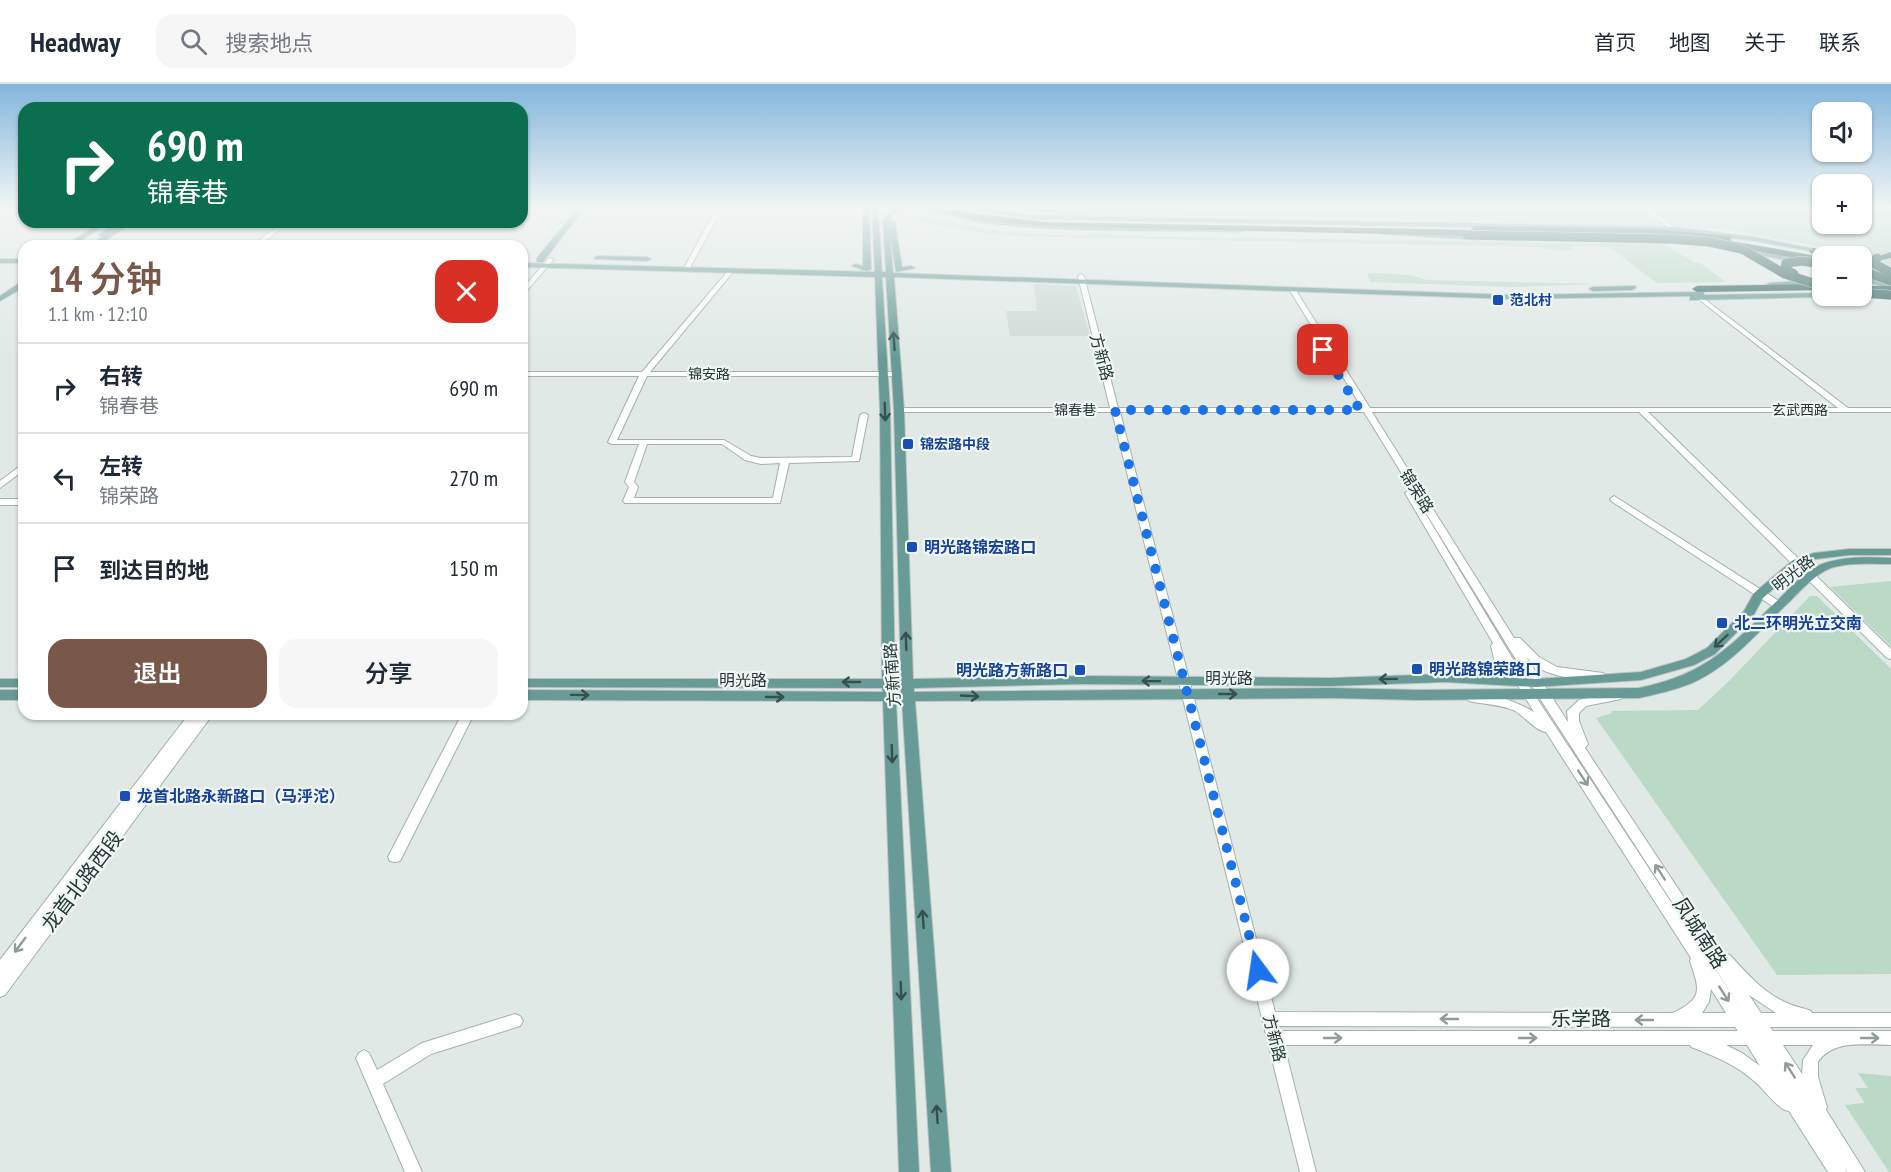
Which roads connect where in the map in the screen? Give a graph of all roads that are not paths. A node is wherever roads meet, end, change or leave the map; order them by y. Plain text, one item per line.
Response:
1 (542, 258) edge
2 (560, 258) edge
3 (612, 258) edge
4 (690, 258) edge
5 (878, 258) edge
6 (880, 258) edge
7 (883, 258) edge
8 (1750, 258) edge
9 (1757, 258) edge
10 (1877, 258) edge
11 (551, 259) junction
12 (653, 259) dead end
13 (1812, 259) edge
14 (528, 260) edge
15 (0, 262) edge
16 (18, 262) edge
17 (539, 262) junction
18 (528, 264) edge
19 (686, 265) junction
20 (730, 272) junction
21 (882, 272) junction
22 (528, 277) edge
23 (1081, 278) junction
24 (1872, 278) edge
25 (1872, 278) edge
26 (1872, 278) edge
27 (18, 280) edge
28 (1891, 281) edge
29 (528, 282) edge
30 (1812, 282) edge
31 (1812, 283) edge
32 (1781, 285) junction
33 (1812, 287) edge
34 (18, 288) edge
35 (1812, 288) edge
36 (1288, 289) junction
37 (0, 290) edge
38 (1523, 291) junction
39 (1699, 294) junction
40 (0, 299) edge
41 (528, 374) edge
42 (644, 374) junction
43 (890, 374) junction
44 (899, 410) junction
45 (1115, 410) junction
46 (1364, 410) junction
47 (1641, 410) junction
48 (1846, 410) junction
49 (1891, 410) edge
50 (864, 415) dead end
51 (644, 442) junction
52 (785, 461) junction
53 (18, 470) edge
54 (0, 484) edge
55 (1614, 499) dead end
56 (0, 502) edge
57 (18, 502) edge
58 (1891, 552) edge
59 (1891, 561) edge
60 (1797, 562) junction
61 (1811, 576) junction
62 (1761, 594) junction
63 (1778, 605) junction
64 (1485, 618) junction
65 (1497, 621) junction
66 (1891, 655) edge
67 (1445, 678) junction
68 (1621, 678) junction
69 (890, 682) junction
70 (0, 683) edge
71 (18, 683) edge
72 (528, 683) edge
73 (1185, 688) junction
74 (1533, 688) junction
75 (909, 690) junction
76 (528, 694) edge
77 (0, 695) edge
78 (18, 695) edge
79 (1449, 695) junction
80 (1622, 695) junction
81 (890, 696) junction
82 (190, 720) edge
83 (202, 720) edge
84 (465, 720) edge
85 (1566, 751) junction
86 (1597, 777) junction
87 (395, 857) dead end
88 (1686, 936) junction
89 (1702, 936) junction
90 (2, 966) edge
91 (0, 990) edge
92 (1270, 1019) junction
93 (1669, 1020) junction
94 (1740, 1020) junction
95 (1757, 1020) junction
96 (1833, 1020) junction
97 (1891, 1020) edge
98 (515, 1021) dead end
99 (1275, 1038) junction
100 (1678, 1038) junction
101 (1752, 1038) junction
102 (1769, 1038) junction
103 (1845, 1038) junction
104 (1891, 1038) edge
105 (364, 1058) dead end
106 (374, 1081) junction
107 (1827, 1126) junction
108 (1809, 1127) junction
109 (414, 1172) edge
110 (909, 1172) edge
111 (942, 1172) edge
112 (1308, 1172) edge
113 (1838, 1172) edge
114 (1857, 1172) edge

1 - 17 main road
2 - 11 main road
3 - 12 main road
4 - 19 street
5 - 21 main road
6 - 21 main road, 方新南路
7 - 21 main road, 方新南路
8 - 32 main road
9 - 31 highway, bridge
10 - 28 highway, bridge
11 - 17 main road
11 - 19 main road
13 - 30 highway, bridge
14 - 17 main road
15 - 16 main road
17 - 18 main road
17 - 19 main road
17 - 22 street
17 - 29 street
19 - 20 main road
19 - 21 main road
19 - 21 main road
20 - 21 main road
20 - 42 street
21 - 23 main road
21 - 23 main road
21 - 43 main road, 方新南路
23 - 36 main road
23 - 38 main road
23 - 45 street, 方新路
24 - 28 highway, bridge
25 - 28 highway, bridge
26 - 28 main road
27 - 37 main road
32 - 33 main road
32 - 38 main road
34 - 40 main road
35 - 39 highway
36 - 39 main road
36 - 46 street, 锦荣路
38 - 39 main road
39 - 48 street, 玄武西路
41 - 42 street, 锦安路
42 - 43 street, 锦安路
42 - 51 street
43 - 44 main road, 方新南路
43 -> 69 main road, 方新南路
44 - 45 street, 锦春巷
75 -> 44 main road, 方新南路
45 - 46 street, 锦春巷
45 - 73 street, 方新路
46 - 47 street, 玄武西路
46 - 64 street, 锦荣路
46 - 65 street, 锦荣路
47 - 48 street, 玄武西路
47 - 60 street
48 - 49 street
50 - 52 street
51 - 52 street
51 - 52 street
53 - 54 street
55 - 62 street
56 - 57 street
58 - 60 main road, 明光路
59 - 61 main road, 明光路
60 - 61 street
60 - 62 main road, 明光路
61 - 63 main road, 明光路
61 - 66 street
62 - 63 street
62 -> 68 main road, 明光路
63 - 80 main road, 明光路
64 - 67 street
64 - 74 street, 锦荣路
65 - 68 street
65 - 74 street, 锦荣路
67 -> 73 main road, 明光路
67 - 74 main road, 明光路
68 - 74 main road, 明光路
69 -> 72 main road, 明光路
69 - 75 main road, 明光路
69 - 81 main road, 方新南路
70 - 71 main road
73 - 75 main road, 明光路
73 -> 79 main road, 明光路
73 - 92 street, 方新路
74 - 79 main road, 明光路
74 - 80 main road, 明光路
74 - 85 street, 凤城南路
74 - 86 street, 凤城南路
75 - 81 main road, 明光路
111 -> 75 main road, 方新南路
76 -> 81 main road, 明光路
77 - 78 main road
79 - 85 street
80 - 86 street
81 -> 110 main road, 方新南路
82 -> 90 street, 龙首北路西段
83 - 91 street, 龙首北路西段
84 - 87 street
85 -> 88 street, 凤城南路
89 -> 86 street, 凤城南路
88 - 93 street
88 -> 94 street, 凤城南路
89 - 95 street, 凤城南路
89 - 96 street
93 -> 92 street, 乐学路
92 - 99 street, 方新路
93 - 94 street, 乐学路
94 - 95 street, 乐学路
94 - 101 street, 凤城南路
95 - 96 street, 乐学路
95 - 102 street, 凤城南路
96 - 97 street, 乐学路
98 - 106 street
99 -> 100 street, 乐学路
99 - 112 street, 方新路
100 - 101 street, 乐学路
100 - 108 street
101 - 102 street, 乐学路
101 - 108 street, 凤城南路
102 - 103 street, 乐学路
107 -> 102 street, 凤城南路
103 -> 104 street, 乐学路
103 - 107 street
105 - 106 street
106 - 109 street
107 - 114 street, 凤城南路
108 - 113 street, 凤城南路

